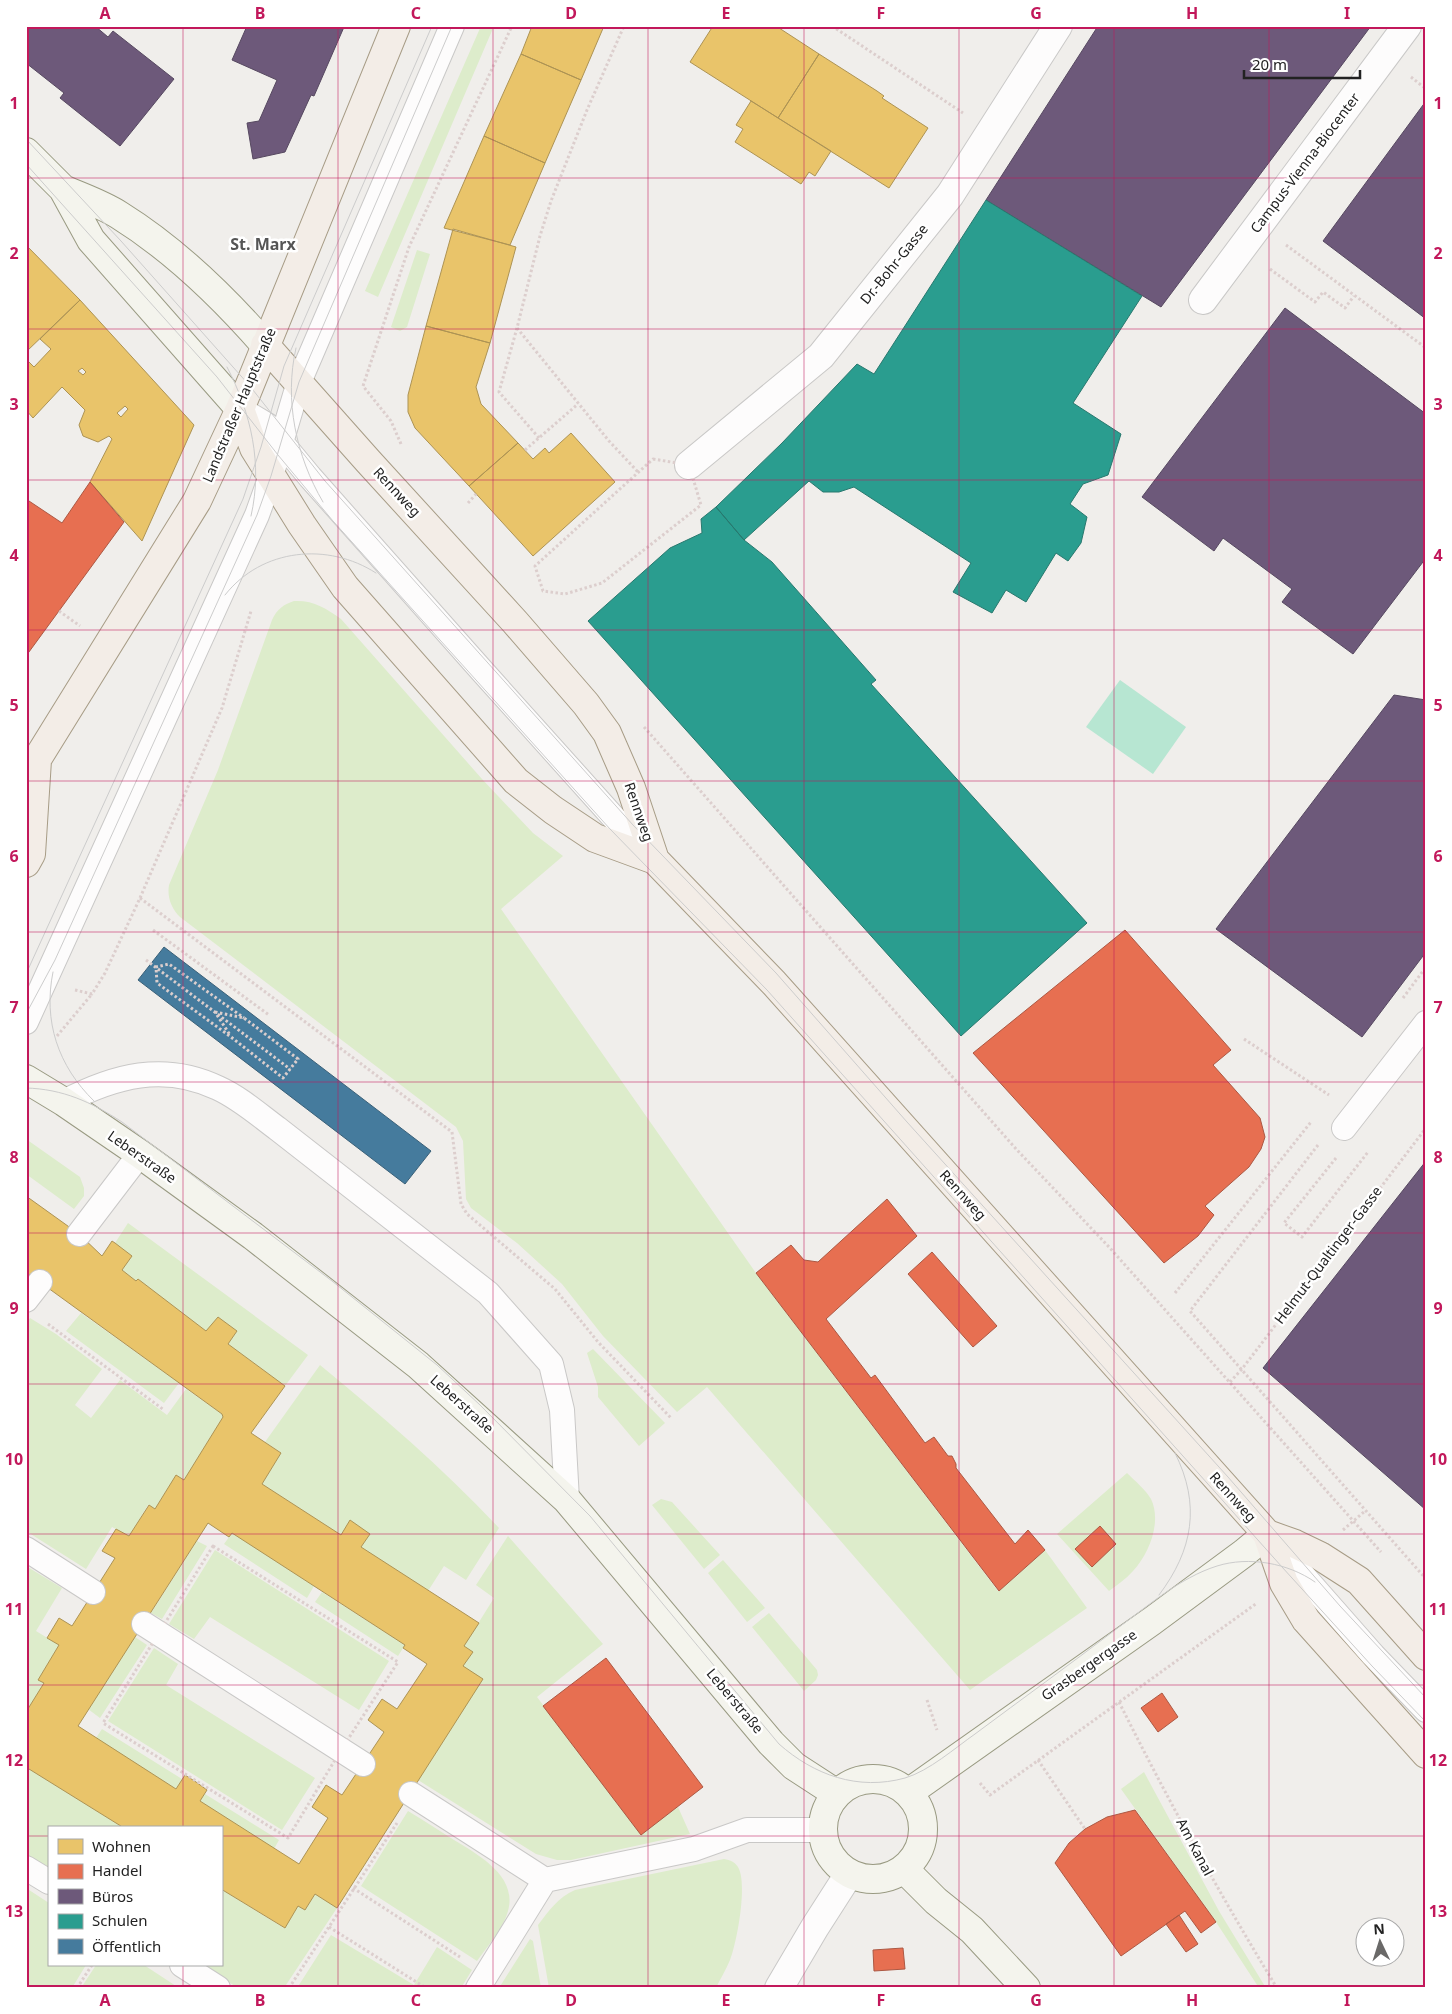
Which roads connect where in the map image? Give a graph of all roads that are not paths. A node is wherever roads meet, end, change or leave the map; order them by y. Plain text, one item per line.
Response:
1 (396, 26) edge
2 (452, 26) edge
3 (1058, 26) edge
4 (1407, 26) edge
5 (26, 152) edge
6 (63, 189) junction
7 (1203, 300) dead end
8 (265, 345) junction
9 (299, 382) junction
10 (240, 409) junction
11 (281, 443) junction
12 (689, 465) road end
13 (271, 476) junction
14 (32, 769) edge
15 (655, 860) junction
16 (26, 863) edge
17 (26, 1022) edge
18 (1426, 1023) edge
19 (26, 1079) edge
20 (64, 1102) junction
21 (1344, 1128) dead end
22 (140, 1154) junction
23 (79, 1234) dead end
24 (567, 1500) junction
25 (1267, 1534) junction
26 (26, 1549) edge
27 (93, 1592) dead end
28 (144, 1624) dead end
29 (1426, 1656) edge
30 (1426, 1710) edge
31 (1426, 1754) edge
32 (363, 1764) dead end
33 (908, 1793) junction
34 (837, 1794) junction
35 (413, 1795) road end
36 (823, 1830) junction
37 (26, 1868) edge
38 (904, 1869) junction
39 (850, 1874) junction
40 (545, 1880) junction
41 (48, 1881) edge
42 (184, 1966) edge
43 (482, 1981) edge
44 (218, 1988) edge
45 (779, 1988) edge
46 (1026, 1988) edge

1 - 8 main road, Landstraßer Hauptstraße
2 - 9 lane
3 - 12 street, Dr.-Bohr-Gasse
4 - 7 street, Campus-Vienna-Biocenter
5 - 6 street, Rennweg
6 - 8 street, Rennweg
6 - 10 street, Rennweg
8 - 9 main road, Rennweg
8 - 10 main road, Landstraßer Hauptstraße
9 - 11 lane
9 - 15 main road, Rennweg
10 - 11 lane
10 - 13 main road, Rennweg
10 - 14 main road, Landstraßer Hauptstraße
11 - 13 lane
11 - 15 lane
13 - 15 main road, Rennweg
13 - 17 lane
14 - 16 main road, Landstraßer Hauptstraße
15 - 25 main road, Rennweg
18 - 21 lane
19 - 20 street, Leberstraße
20 - 22 street, Leberstraße
20 - 24 lane
22 - 23 lane
22 - 24 street, Leberstraße
24 - 34 street, Leberstraße
25 - 29 main road, Rennweg
25 - 30 lane
25 - 31 main road, Rennweg
25 - 33 street, Grasbergergasse
26 - 27 lane
28 - 32 lane
33 - 34 street
33 - 38 street
34 - 36 street
35 - 40 lane
36 - 39 street
36 - 40 lane
37 - 41 lane
38 - 39 street
38 - 46 street
39 - 45 street
40 - 43 lane
42 - 44 lane

